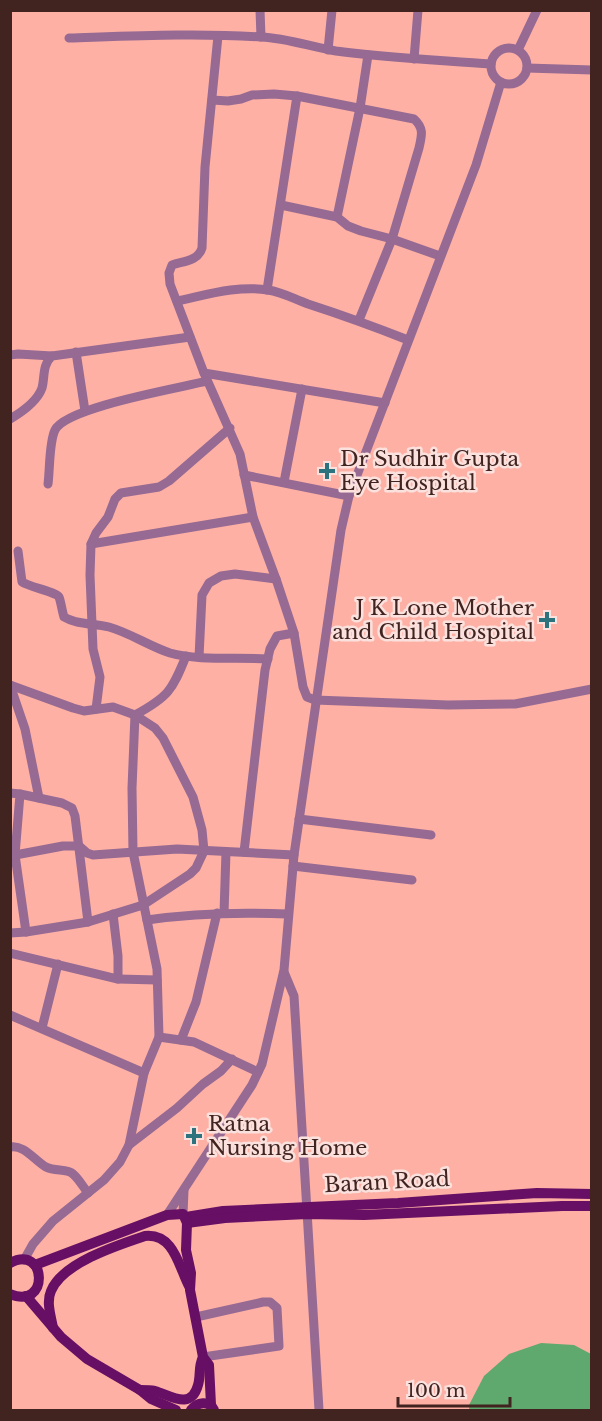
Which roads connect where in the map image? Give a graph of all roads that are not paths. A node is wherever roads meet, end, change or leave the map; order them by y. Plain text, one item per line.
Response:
1 (260, 10) edge
2 (332, 10) edge
3 (418, 10) edge
4 (537, 10) edge
5 (218, 36) junction
6 (261, 37) junction
7 (69, 38) dead end
8 (328, 50) junction
9 (518, 50) junction
10 (368, 55) junction
11 (414, 58) junction
12 (491, 64) junction
13 (527, 68) junction
14 (591, 70) edge
15 (501, 82) junction
16 (297, 96) junction
17 (212, 100) junction
18 (360, 108) junction
19 (281, 204) junction
20 (337, 217) junction
21 (392, 239) junction
22 (440, 256) junction
23 (267, 290) junction
24 (177, 301) junction
25 (359, 320) junction
26 (190, 337) junction
27 (408, 340) junction
28 (76, 352) junction
29 (10, 355) edge
30 (52, 356) junction
31 (205, 377) junction
32 (302, 389) junction
33 (385, 403) junction
34 (85, 411) junction
35 (10, 419) edge
36 (230, 428) junction
37 (244, 475) junction
38 (284, 482) junction
39 (48, 484) dead end
40 (349, 496) junction
41 (253, 517) junction
42 (92, 544) junction
43 (18, 551) dead end
44 (276, 579) junction
45 (93, 623) junction
46 (294, 633) junction
47 (186, 656) junction
48 (199, 657) junction
49 (268, 659) junction
50 (10, 685) edge
51 (591, 689) edge
52 (315, 700) junction
53 (96, 709) junction
54 (135, 715) junction
55 (15, 794) edge
56 (39, 798) junction
57 (298, 819) junction
58 (431, 835) dead end
59 (79, 846) junction
60 (204, 850) junction
61 (133, 852) junction
62 (226, 852) junction
63 (244, 852) junction
64 (294, 855) junction
65 (13, 856) edge
66 (293, 866) junction
67 (412, 880) dead end
68 (143, 905) junction
69 (220, 913) junction
70 (113, 914) junction
71 (288, 914) junction
72 (147, 920) junction
73 (88, 922) junction
74 (26, 932) junction
75 (10, 933) edge
76 (10, 953) edge
77 (58, 964) junction
78 (284, 970) junction
79 (118, 979) junction
80 (157, 980) junction
81 (10, 1015) edge
82 (42, 1028) junction
83 (159, 1037) junction
84 (181, 1040) junction
85 (232, 1059) junction
86 (258, 1072) junction
87 (144, 1073) junction
88 (129, 1145) junction
89 (10, 1148) edge
90 (184, 1190) junction
91 (88, 1193) junction
92 (591, 1194) edge
93 (591, 1206) edge
94 (307, 1210) junction
95 (167, 1215) junction
96 (185, 1218) junction
97 (16, 1259) edge
98 (35, 1265) junction
99 (190, 1290) junction
100 (11, 1294) edge
101 (26, 1296) junction
102 (196, 1317) junction
103 (53, 1328) junction
104 (203, 1357) junction
105 (140, 1390) junction
106 (213, 1408) edge
107 (176, 1410) edge
108 (191, 1410) edge
109 (319, 1410) edge

1 - 6 street
2 - 8 street
3 - 11 street
4 - 9 street
5 - 6 street
5 - 7 street
5 - 17 street
6 - 8 street
8 - 10 street
9 - 12 street
9 - 13 street
10 - 11 street
10 - 18 street
11 - 12 street
12 - 15 street
13 - 14 street
13 - 15 street
15 - 22 street
16 - 17 street
16 - 18 street
16 - 19 street
17 - 24 street
18 - 20 street
18 - 21 street
19 - 20 street
19 - 23 street
20 - 21 street
21 - 22 street
21 - 25 street
22 - 27 street
23 - 24 street
23 - 25 street
24 - 26 street
25 - 27 street
26 - 28 street
26 - 31 street
27 - 33 street
28 - 30 street
28 - 34 street
29 - 30 street
30 - 35 street
31 - 32 street
31 - 34 street
31 - 36 street
32 - 33 street
32 - 38 street
33 - 40 street
34 - 39 street
36 - 37 street
36 - 42 street
37 - 38 street
37 - 41 street
38 - 40 street
40 - 52 street
41 - 42 street
41 - 44 street
42 - 45 street
43 - 45 street
44 - 46 street
44 - 48 street
45 - 47 street
45 - 53 street
46 - 49 street
46 - 52 street
47 - 48 street
47 - 54 street
48 - 49 street
49 - 63 street
50 - 53 street
50 - 56 street
51 - 52 street
52 - 57 street
53 - 54 street
54 - 60 street
54 - 61 street
55 - 56 street
55 - 65 street
56 - 59 street
57 - 58 street
57 - 64 street
59 - 61 street
59 - 65 street
59 - 73 street
60 - 61 street
60 - 62 street
60 - 68 street
61 - 68 street
62 - 63 street
62 - 69 street
63 - 64 street
64 - 66 street
65 - 74 street
66 - 67 street
66 - 71 street
68 - 70 street
68 - 72 street
69 - 71 street
69 - 72 street
69 - 84 street
70 - 73 street
70 - 79 street
71 - 78 street
72 - 80 street
73 - 74 street
74 - 75 street
76 - 77 street
77 - 79 street
77 - 82 street
78 - 86 street
78 - 94 street
79 - 80 street
80 - 83 street
81 - 82 street
82 - 87 street
83 - 84 street
83 - 87 street
84 - 85 street
85 - 86 street
85 - 88 street
86 - 90 street
87 - 88 street
88 - 91 street
89 - 91 street
90 - 95 street
90 - 96 street
91 - 97 street
92 - 94 main road, Baran Road
93 - 94 main road, Baran Road
94 - 96 main road, Baran Road
94 - 109 street
95 - 96 main road, Baran Road
95 - 98 main road, Baran Road
96 - 99 main road
97 - 98 main road
98 - 101 main road
99 - 102 main road
99 - 103 main road
100 - 101 main road
101 - 103 main road
102 - 104 main road
102 - 104 street
103 - 105 main road
104 - 105 main road
104 - 106 main road
105 - 107 main road
106 - 108 main road

